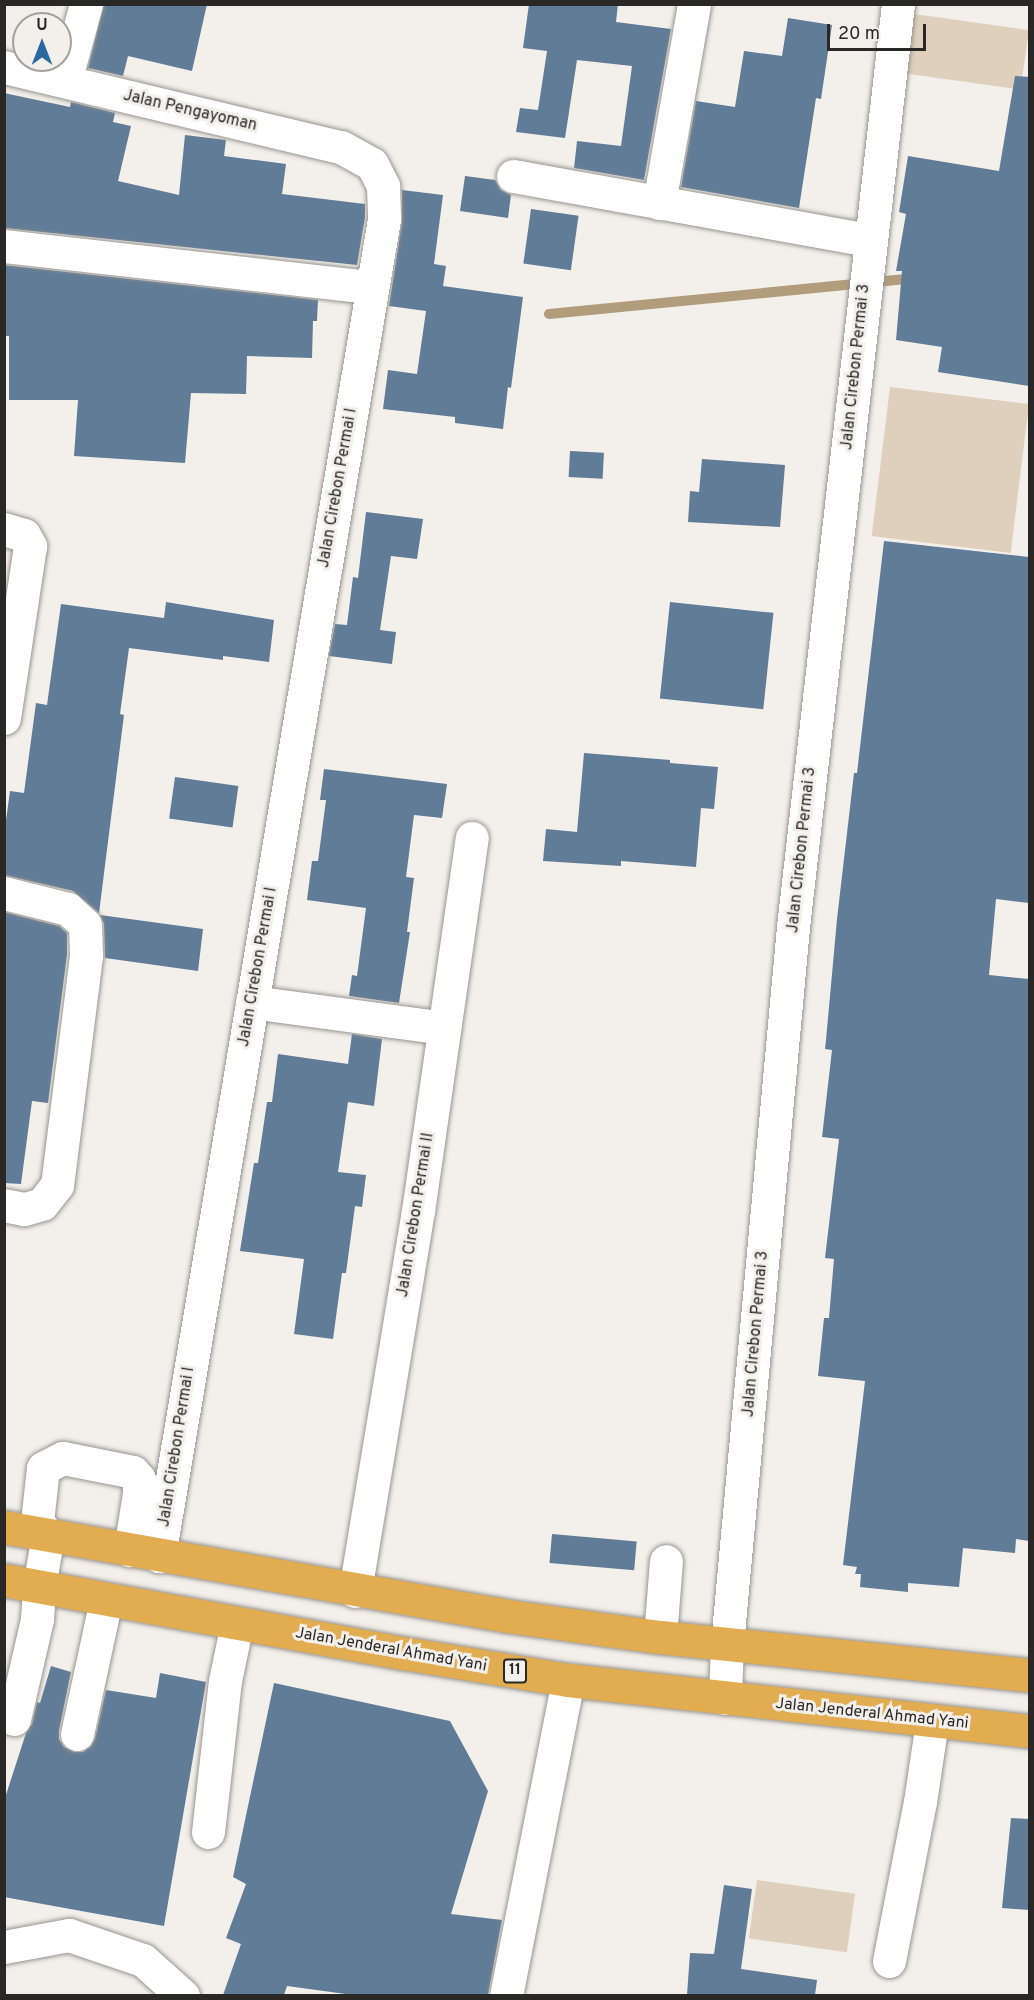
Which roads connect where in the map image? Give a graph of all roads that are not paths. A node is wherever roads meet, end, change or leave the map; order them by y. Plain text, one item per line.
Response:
1 (86, 4) edge
2 (694, 4) edge
3 (888, 6) edge
4 (4, 67) edge
5 (65, 81) junction
6 (372, 164) joint
7 (513, 176) dead end
8 (659, 202) junction
9 (870, 240) junction
10 (4, 246) edge
11 (372, 287) junction
12 (4, 529) edge
13 (4, 718) edge
14 (472, 838) dead end
15 (4, 893) edge
16 (252, 1002) junction
17 (444, 1028) junction
18 (4, 1205) edge
19 (4, 1527) edge
20 (48, 1535) junction
21 (145, 1553) junction
22 (666, 1561) dead end
23 (4, 1580) edge
24 (39, 1587) junction
25 (355, 1591) junction
26 (106, 1600) junction
27 (237, 1623) junction
28 (660, 1637) junction
29 (727, 1644) junction
30 (1029, 1675) edge
31 (568, 1680) junction
32 (725, 1698) junction
33 (14, 1719) dead end
34 (932, 1722) junction
35 (1029, 1731) edge
36 (77, 1734) dead end
37 (208, 1832) dead end
38 (4, 1947) edge
39 (889, 1961) dead end
40 (183, 1995) edge
41 (506, 1995) edge

1 - 5 street
2 - 8 street
3 - 9 street, Jalan Cirebon Permai 3
4 - 5 street, Jalan Pengayoman
5 - 6 street, Jalan Pengayoman
6 - 11 street, Jalan Cirebon Permai I
7 - 8 street
8 - 9 street
9 - 29 street, Jalan Cirebon Permai 3
10 - 11 street
11 - 16 street, Jalan Cirebon Permai I
12 - 13 street
14 - 17 street, Jalan Cirebon Permai II
15 - 18 street
16 - 17 street
16 - 21 street, Jalan Cirebon Permai I
17 - 25 street, Jalan Cirebon Permai II
19 - 20 highway
20 - 21 highway
20 - 21 street
20 - 24 street
21 - 25 highway
22 - 28 street
23 - 24 highway, Jalan Jenderal Ahmad Yani / 11
24 - 26 highway, Jalan Jenderal Ahmad Yani / 11
24 - 33 street
25 - 28 highway
26 - 27 highway, Jalan Jenderal Ahmad Yani / 11
26 - 36 street
27 - 31 highway, Jalan Jenderal Ahmad Yani / 11
27 - 37 street
28 - 29 highway
29 - 30 highway
29 - 32 street, Jalan Cirebon Permai 3
31 - 32 highway, Jalan Jenderal Ahmad Yani / 11
31 - 41 street
32 - 34 highway, Jalan Jenderal Ahmad Yani / 11
34 - 35 highway, Jalan Jenderal Ahmad Yani / 11
34 - 39 street
38 - 40 street

